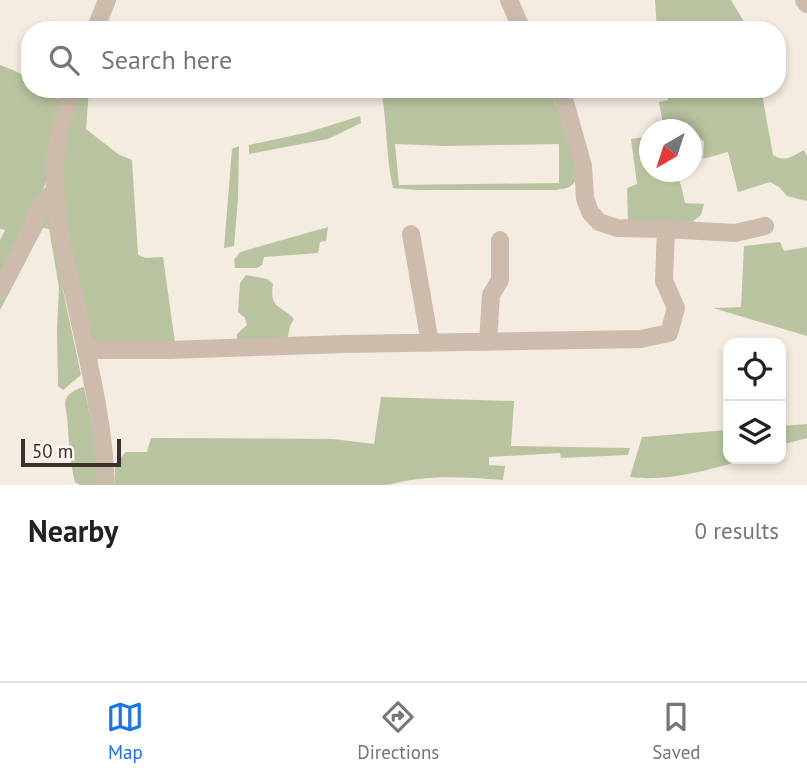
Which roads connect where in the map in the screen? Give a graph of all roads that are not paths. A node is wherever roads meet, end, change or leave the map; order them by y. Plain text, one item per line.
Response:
1 (107, 0) edge
2 (509, 0) edge
3 (98, 21) edge
4 (518, 21) edge
5 (69, 98) edge
6 (563, 98) edge
7 (56, 189) junction
8 (765, 226) dead end
9 (666, 229) junction
10 (411, 234) dead end
11 (500, 240) dead end
12 (0, 291) edge
13 (488, 342) junction
14 (430, 343) junction
15 (86, 350) junction
16 (107, 485) edge

1 - 3 street
2 - 4 street
5 - 7 street
6 - 9 street
7 - 12 street
7 - 15 street
8 - 9 street
9 - 13 street
10 - 14 street
11 - 13 street
13 - 14 street
14 - 15 street
15 - 16 street

